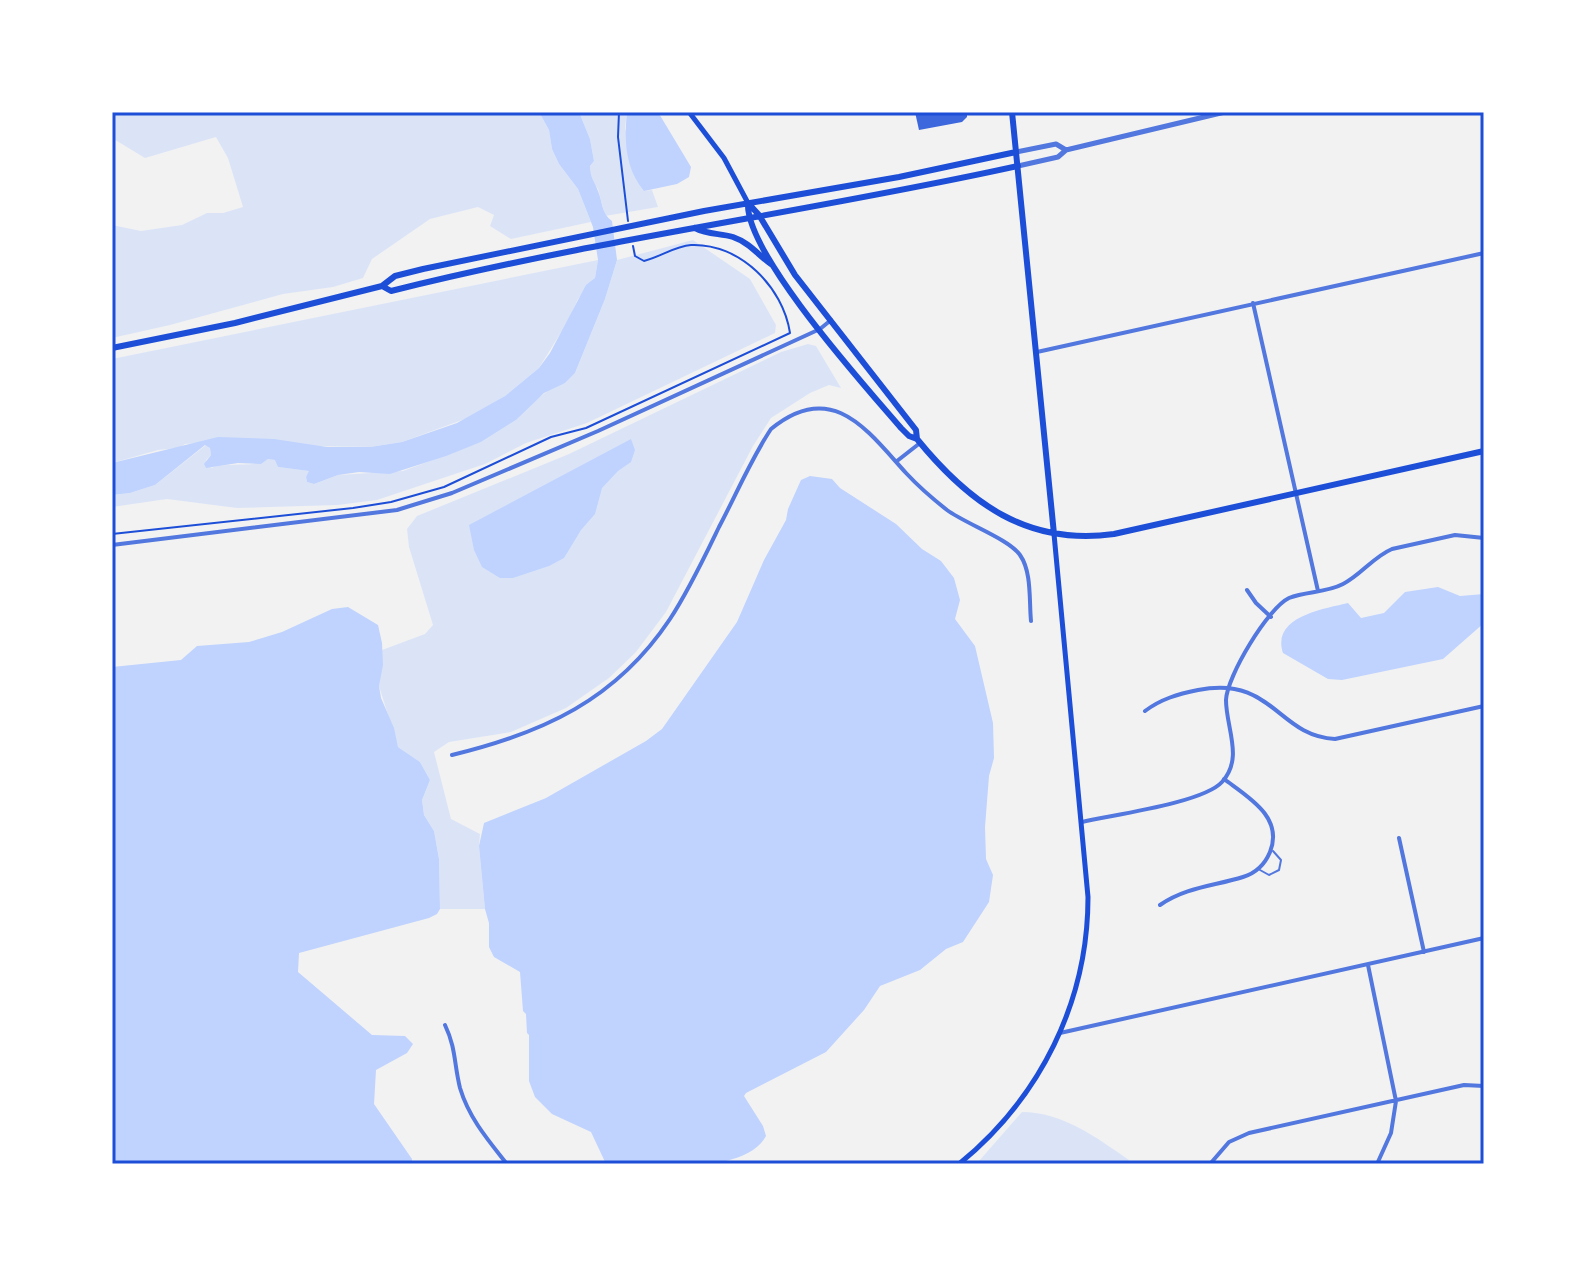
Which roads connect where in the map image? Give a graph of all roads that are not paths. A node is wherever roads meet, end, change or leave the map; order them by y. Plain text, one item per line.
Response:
1 (689, 112) edge
2 (1012, 112) edge
3 (1225, 112) edge
4 (1212, 113) edge
5 (1066, 150) junction
6 (1016, 152) junction
7 (1018, 166) junction
8 (748, 203) junction
9 (759, 215) junction
10 (747, 217) junction
11 (695, 228) junction
12 (1484, 253) edge
13 (771, 264) junction
14 (382, 286) junction
15 (1253, 303) junction
16 (831, 320) junction
17 (820, 329) junction
18 (112, 348) edge
19 (1037, 352) junction
20 (918, 441) junction
21 (1484, 451) edge
22 (896, 462) junction
23 (1295, 494) junction
24 (1054, 534) junction
25 (1484, 538) edge
26 (112, 545) edge
27 (1247, 590) dead end
28 (1318, 591) junction
29 (1271, 617) junction
30 (1031, 621) dead end
31 (1228, 686) junction
32 (1484, 706) edge
33 (1145, 711) dead end
34 (452, 755) dead end
35 (1224, 779) junction
36 (1082, 822) junction
37 (1399, 838) dead end
38 (1271, 851) junction
39 (1259, 869) junction
40 (1160, 905) dead end
41 (1484, 938) edge
42 (1424, 952) junction
43 (1368, 965) junction
44 (445, 1025) dead end
45 (1060, 1033) junction
46 (1484, 1086) edge
47 (1396, 1101) junction
48 (507, 1164) edge
49 (959, 1164) edge
50 (1210, 1164) edge
51 (1377, 1164) edge

1 - 8 main road
2 - 6 main road
3 - 4 street
4 - 5 street
5 - 6 street
5 - 7 street
6 - 7 main road
6 - 8 main road
7 - 9 main road
7 - 19 main road
8 - 9 main road
8 - 10 main road
8 - 14 main road
9 - 10 main road
9 - 16 main road
10 - 11 main road
10 - 13 main road
11 - 13 main road
11 - 14 main road
12 - 15 street
13 - 17 main road
14 - 18 main road
15 - 19 street
15 - 23 street
16 - 17 street
16 - 20 main road
17 - 20 main road
17 - 26 street
19 - 24 main road
20 - 22 street
20 - 24 main road
21 - 23 main road
22 - 30 street
22 - 34 street
23 - 24 main road
23 - 28 street
24 - 36 main road
25 - 28 street
27 - 29 street
28 - 29 street
29 - 31 street
31 - 32 street
31 - 33 street
31 - 35 street
35 - 36 street
35 - 38 street
36 - 45 main road
37 - 42 street
38 - 39 street
38 - 39 lane
39 - 40 street
41 - 42 street
42 - 43 street
43 - 45 street
43 - 47 street
44 - 48 street
45 - 49 main road
46 - 47 street
47 - 50 street
47 - 51 street

